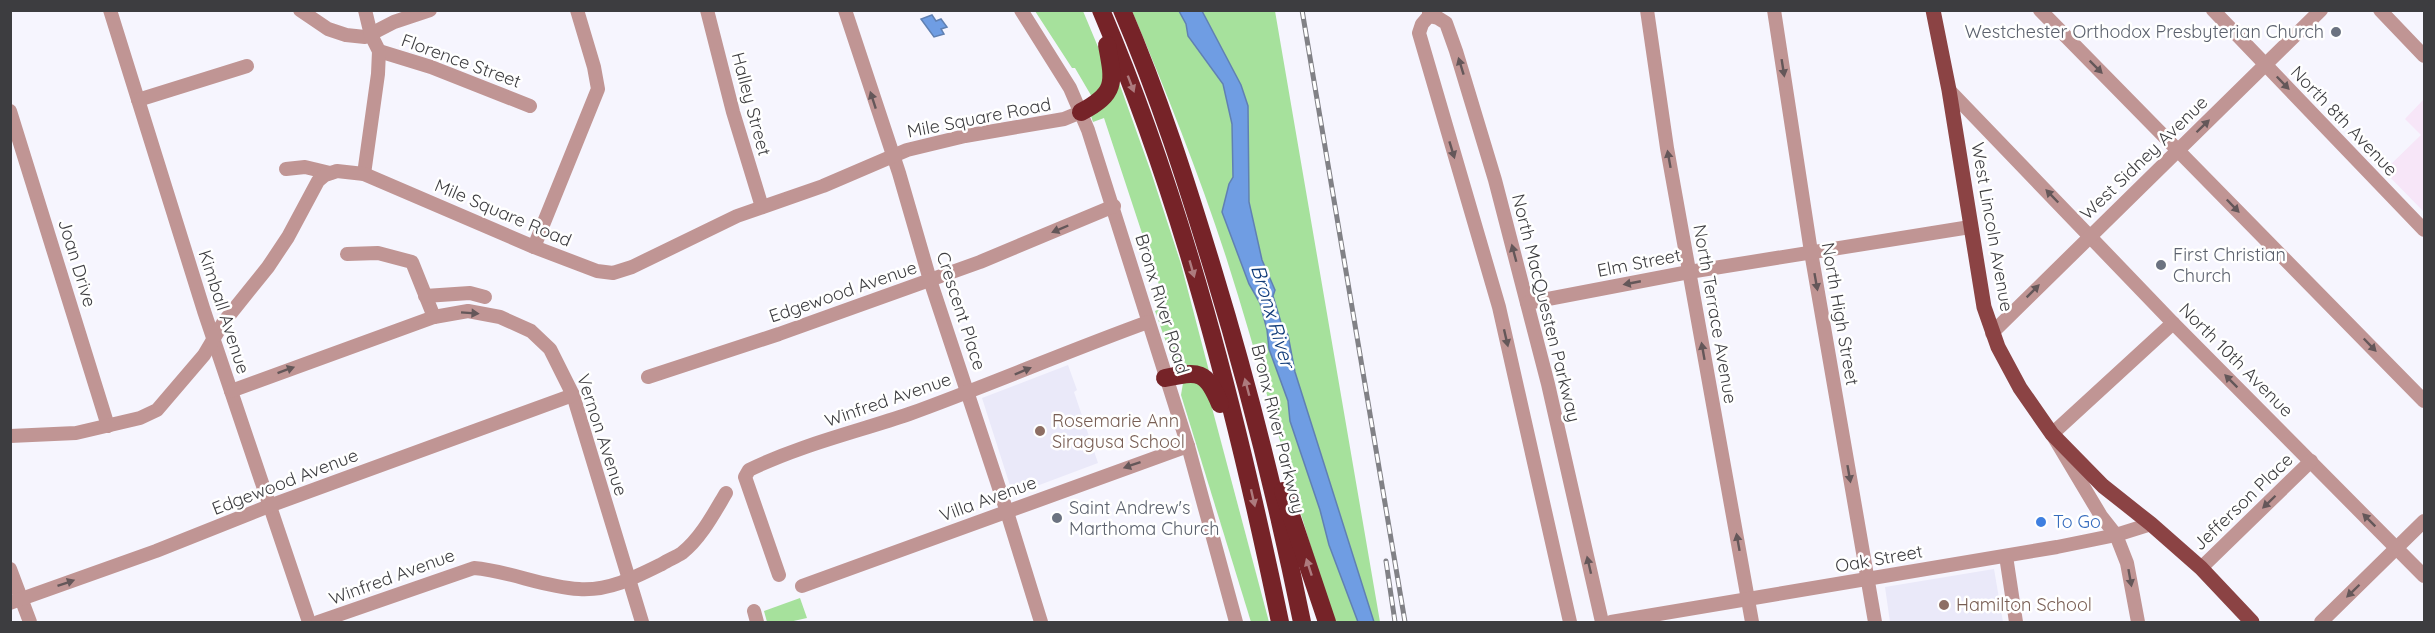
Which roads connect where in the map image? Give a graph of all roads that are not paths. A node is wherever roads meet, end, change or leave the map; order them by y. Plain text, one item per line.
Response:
1 (110, 10) edge
2 (300, 10) edge
3 (365, 10) edge
4 (430, 10) edge
5 (577, 10) edge
6 (708, 10) edge
7 (845, 10) edge
8 (1021, 10) edge
9 (1100, 10) edge
10 (1122, 10) edge
11 (1647, 10) edge
12 (1774, 10) edge
13 (1933, 10) edge
14 (2040, 10) edge
15 (2214, 10) edge
16 (2321, 10) edge
17 (2380, 10) edge
18 (1429, 13) edge
19 (371, 35) junction
20 (379, 51) junction
21 (2424, 56) edge
22 (2266, 65) junction
23 (247, 66) dead end
24 (1949, 90) junction
25 (138, 100) junction
26 (530, 106) dead end
27 (10, 111) edge
28 (1081, 112) junction
29 (2179, 150) junction
30 (893, 155) junction
31 (285, 169) dead end
32 (330, 173) junction
33 (364, 174) junction
34 (1114, 206) junction
35 (762, 207) junction
36 (1970, 227) junction
37 (2424, 230) edge
38 (2090, 235) junction
39 (534, 247) junction
40 (1811, 252) junction
41 (347, 254) dead end
42 (1689, 272) junction
43 (930, 280) junction
44 (425, 296) junction
45 (485, 297) dead end
46 (1527, 303) junction
47 (434, 317) junction
48 (1148, 322) junction
49 (2173, 323) junction
50 (1992, 333) junction
51 (213, 339) junction
52 (648, 377) dead end
53 (1165, 378) junction
54 (231, 391) junction
55 (968, 392) junction
56 (573, 395) junction
57 (2424, 401) edge
58 (108, 426) junction
59 (2052, 434) junction
60 (10, 436) edge
61 (1261, 444) junction
62 (1188, 446) junction
63 (1243, 457) junction
64 (2311, 462) junction
65 (726, 493) dead end
66 (269, 506) junction
67 (1007, 512) junction
68 (2424, 521) edge
69 (2151, 524) junction
70 (2116, 535) junction
71 (2397, 548) junction
72 (2006, 556) junction
73 (2201, 568) junction
74 (10, 569) edge
75 (779, 575) dead end
76 (2424, 576) edge
77 (1867, 578) junction
78 (629, 581) junction
79 (801, 586) dead end
80 (1748, 600) junction
81 (16, 601) edge
82 (30, 622) edge
83 (309, 622) edge
84 (318, 622) edge
85 (642, 622) edge
86 (1041, 622) edge
87 (1236, 622) edge
88 (1280, 622) edge
89 (1302, 622) edge
90 (1327, 622) edge
91 (1570, 622) edge
92 (1602, 622) edge
93 (1611, 622) edge
94 (1752, 622) edge
95 (1875, 622) edge
96 (2016, 622) edge
97 (2138, 622) edge
98 (2252, 622) edge
99 (2321, 622) edge

1 - 25 street, Kimball Avenue
2 - 19 street
3 - 19 street
4 - 19 street
5 - 39 street
6 - 35 street, Halley Street
30 -> 7 street, Crescent Place
8 - 28 street, Bronx River Road
9 - 28 highway
9 -> 63 highway
61 -> 10 highway, Bronx River Parkway
42 -> 11 street, North Terrace Avenue
12 -> 40 street, North High Street
13 - 24 main road, West Lincoln Avenue
14 -> 29 street
15 - 22 street, North 8th Avenue
16 - 22 street, West Sidney Avenue
17 - 21 street
46 -> 18 street, North MacQuesten Parkway
18 -> 91 street, North MacQuesten Parkway
19 - 20 street
20 - 26 street, Florence Street
20 - 33 street
29 -> 22 street, West Sidney Avenue
22 -> 37 street, North 8th Avenue
23 - 25 street
24 - 36 main road, West Lincoln Avenue
38 -> 24 street, North 10th Avenue
25 - 51 street, Kimball Avenue
27 - 58 street, Joan Drive
28 - 30 street, Mile Square Road
28 - 34 street, Bronx River Road
29 - 38 street, West Sidney Avenue
29 -> 57 street
30 - 35 street, Mile Square Road
30 - 43 street, Crescent Place
31 - 32 street, Mile Square Road
32 - 33 street, Mile Square Road
32 - 51 street
33 - 39 street, Mile Square Road
34 -> 43 street, Edgewood Avenue
34 - 48 street, Bronx River Road
35 - 39 street, Mile Square Road
36 - 40 street, Elm Street
36 - 50 main road, West Lincoln Avenue
38 - 49 street, North 10th Avenue
50 -> 38 street, West Sidney Avenue
40 - 42 street, Elm Street
40 -> 77 street, North High Street
41 - 44 street
42 -> 46 street, Elm Street
80 -> 42 street, North Terrace Avenue
43 - 52 street, Edgewood Avenue
43 - 55 street, Crescent Place
44 - 45 street
44 - 47 street
92 -> 46 street, North MacQuesten Parkway
54 -> 47 street, Vernon Avenue
47 -> 56 street, Vernon Avenue
48 - 53 street, Bronx River Road
55 -> 48 street, Winfred Avenue
49 - 59 street
64 -> 49 street, North 10th Avenue
50 - 59 main road, West Lincoln Avenue
51 - 54 street, Kimball Avenue
51 - 58 street
53 - 62 street, Bronx River Road
53 - 63 highway
54 - 66 street, Kimball Avenue
55 - 67 street, Crescent Place
55 - 75 street, Winfred Avenue
56 - 66 street, Edgewood Avenue
56 - 78 street, Vernon Avenue
58 - 60 street
59 - 69 main road, West Lincoln Avenue
59 - 70 street, West Lincoln Avenue
61 - 89 highway, Bronx River Parkway
90 -> 61 highway
62 -> 67 street, Villa Avenue
62 - 87 street, Bronx River Road
63 -> 88 highway
71 -> 64 street, North 10th Avenue
64 -> 73 street, Jefferson Place
65 - 78 street, Winfred Avenue
81 -> 66 street, Edgewood Avenue
66 - 83 street, Kimball Avenue
67 - 79 street, Villa Avenue
67 - 86 street, Crescent Place
68 - 71 street
69 - 70 street, Oak Street
69 - 73 main road, West Lincoln Avenue
70 - 72 street, Oak Street
70 -> 97 street, West Lincoln Avenue
71 - 76 street, North 10th Avenue
71 -> 99 street
72 - 77 street, Oak Street
72 - 96 street
73 - 98 main road, West Lincoln Avenue
74 - 81 street
77 - 80 street, Oak Street
77 - 95 street, North High Street
78 - 84 street, Winfred Avenue
78 - 85 street, Vernon Avenue
80 - 93 street, Oak Street
80 - 94 street, North Terrace Avenue
81 - 82 street

